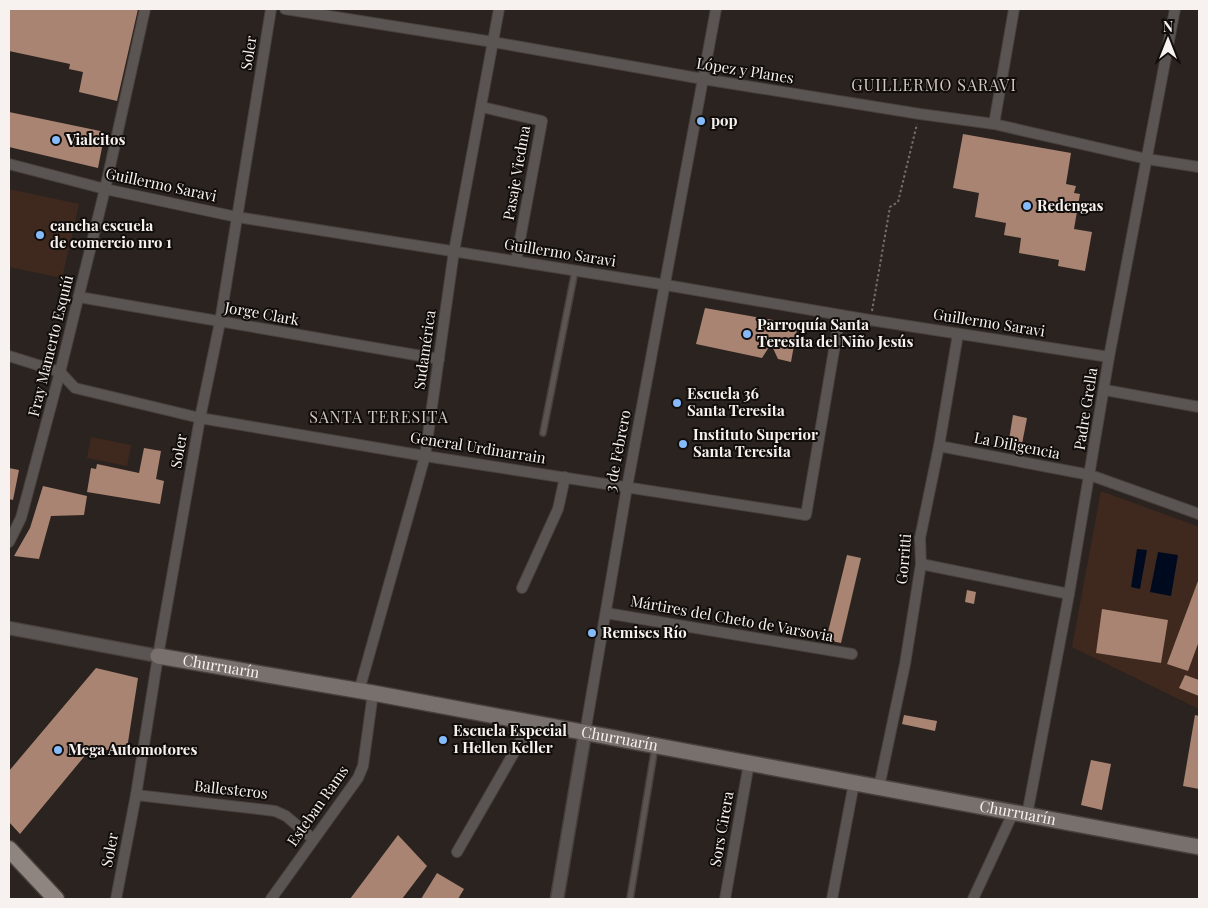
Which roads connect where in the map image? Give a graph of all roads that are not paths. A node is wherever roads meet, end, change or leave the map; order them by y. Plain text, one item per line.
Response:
1 (146, 9) edge
2 (271, 9) edge
3 (284, 9) edge
4 (500, 9) edge
5 (716, 9) edge
6 (1014, 9) edge
7 (1175, 9) edge
8 (494, 42) junction
9 (703, 80) junction
10 (482, 107) junction
11 (994, 124) junction
12 (1147, 159) junction
13 (9, 164) edge
14 (1199, 167) edge
15 (105, 188) junction
16 (237, 216) junction
17 (454, 250) junction
18 (516, 261) junction
19 (575, 270) junction
20 (666, 285) junction
21 (79, 296) junction
22 (840, 315) junction
23 (220, 322) junction
24 (958, 334) junction
25 (9, 356) edge
26 (1109, 357) junction
27 (439, 360) junction
28 (60, 372) junction
29 (1105, 390) junction
30 (1199, 407) edge
31 (200, 418) junction
32 (543, 433) dead end
33 (939, 446) junction
34 (425, 456) junction
35 (1090, 474) junction
36 (565, 477) junction
37 (627, 487) junction
38 (1199, 514) edge
39 (9, 542) edge
40 (921, 564) junction
41 (522, 588) dead end
42 (1069, 594) junction
43 (606, 613) junction
44 (9, 628) edge
45 (852, 654) dead end
46 (158, 656) junction
47 (366, 692) junction
48 (530, 723) junction
49 (585, 733) junction
50 (655, 746) junction
51 (749, 764) junction
52 (854, 783) junction
53 (879, 787) junction
54 (136, 795) junction
55 (1020, 814) junction
56 (313, 839) junction
57 (1199, 847) edge
58 (9, 849) edge
59 (457, 852) dead end
60 (56, 899) edge
61 (116, 899) edge
62 (271, 899) edge
63 (557, 899) edge
64 (630, 899) edge
65 (725, 899) edge
66 (832, 899) edge
67 (973, 899) edge

1 - 15 street, Fray Mamerto Esquiú
2 - 16 street, Soler
3 - 8 street, López y Planes
4 - 8 street, Sudamérica
5 - 9 street, 3 de Febrero
6 - 11 street
7 - 12 street, Padre Grella
8 - 9 street, López y Planes
8 - 10 street, Sudamérica
9 - 11 street, López y Planes
9 - 20 street, 3 de Febrero
10 - 17 street, Sudamérica
10 - 18 street, Pasaje Viedma
11 - 12 street, López y Planes
12 - 14 street, López y Planes
12 - 26 street, Padre Grella
13 - 15 street, Guillermo Saravi
15 - 16 street, Guillermo Saravi
15 - 21 street, Fray Mamerto Esquiú
16 - 17 street, Guillermo Saravi
16 - 23 street, Soler
17 - 18 street, Guillermo Saravi
17 - 27 street, Sudamérica
18 - 19 street, Guillermo Saravi
19 - 20 street, Guillermo Saravi
19 - 32 lane
20 - 22 street, Guillermo Saravi
20 - 37 street, 3 de Febrero
21 - 23 street, Jorge Clark
21 - 28 street, Fray Mamerto Esquiú
22 - 24 street, Guillermo Saravi
22 - 37 street, General Urdinarrain
23 - 27 street, Jorge Clark
23 - 31 street, Soler
24 - 26 street, Guillermo Saravi
24 - 33 street, Gorritti
25 - 28 street, General Urdinarrain
26 - 29 street, Padre Grella
27 - 34 street, Sudamérica
28 - 31 street, General Urdinarrain
28 - 39 street, Fray Mamerto Esquiú
29 - 30 street
29 - 35 street, Padre Grella
31 - 34 street, General Urdinarrain
31 - 46 street, Soler
33 - 35 street, La Diligencia
33 - 40 street, Gorritti
34 - 36 street, General Urdinarrain
34 - 47 street, Sudamérica
35 - 38 street, La Diligencia
35 - 42 street, Padre Grella
36 - 37 street, General Urdinarrain
36 - 41 street
37 - 43 street, 3 de Febrero
40 - 42 street
40 - 53 street, Gorritti
42 - 55 street, Padre Grella
43 - 45 street, Mártires del Cheto de Varsovia
43 - 49 street, 3 de Febrero
44 - 46 street, Churruarín
46 - 47 main road, Churruarín
46 - 54 street, Soler
47 - 48 main road, Churruarín
47 - 56 street, Esteban Rams
48 - 49 main road, Churruarín
48 - 59 street
49 - 50 main road, Churruarín
49 - 63 street, 3 de Febrero
50 - 51 main road, Churruarín
50 - 64 lane
51 - 52 main road, Churruarín
51 - 65 street, Sors Cirera
52 - 53 main road, Churruarín
52 - 66 street
53 - 55 main road, Churruarín
54 - 56 street, Ballesteros
54 - 61 street, Soler
55 - 57 main road, Churruarín
55 - 67 street, Padre Grella
56 - 62 street, Esteban Rams
58 - 60 main road

